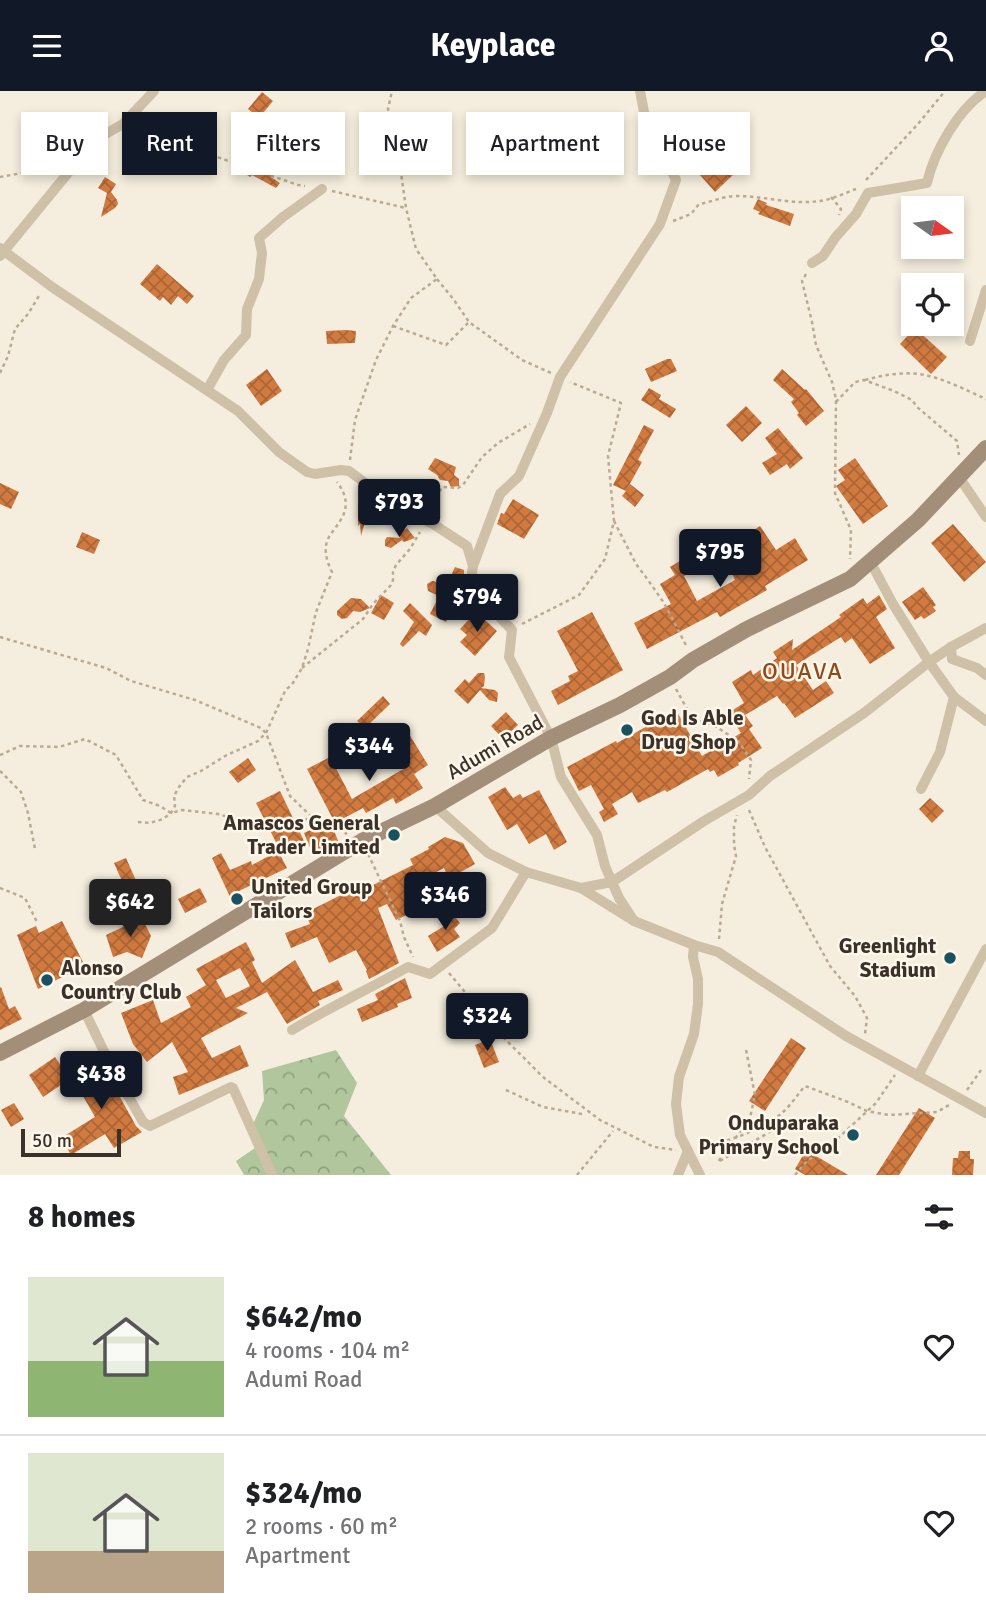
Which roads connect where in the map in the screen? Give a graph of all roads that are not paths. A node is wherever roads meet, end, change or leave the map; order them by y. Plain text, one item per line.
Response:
1 (154, 91) edge
2 (640, 91) edge
3 (986, 91) edge
4 (322, 189) road end
5 (2, 252) edge
6 (812, 263) road end
7 (986, 290) edge
8 (970, 341) dead end
9 (206, 390) junction
10 (986, 448) edge
11 (964, 472) junction
12 (986, 517) edge
13 (870, 561) junction
14 (473, 566) junction
15 (986, 628) edge
16 (951, 647) junction
17 (929, 662) junction
18 (986, 675) edge
19 (954, 698) junction
20 (986, 721) edge
21 (551, 739) junction
22 (921, 789) dead end
23 (435, 806) junction
24 (526, 872) junction
25 (612, 882) junction
26 (582, 888) junction
27 (634, 921) junction
28 (694, 945) junction
29 (986, 949) edge
30 (84, 1010) junction
31 (292, 1030) dead end
32 (0, 1053) edge
33 (918, 1076) junction
34 (986, 1113) edge
35 (688, 1151) junction
36 (272, 1175) edge
37 (678, 1175) edge
38 (700, 1175) edge

1 - 5 street
2 - 14 street
3 - 6 street
4 - 9 street
5 - 9 street
7 - 8 street
9 - 14 street
10 - 11 main road, Adumi Road
11 - 12 street
11 - 13 main road, Adumi Road
13 - 17 street
13 - 21 main road, Adumi Road
14 - 21 street
15 - 16 street
16 - 17 street
16 - 18 street
17 - 19 street
17 - 25 street
19 - 20 street
19 - 22 street
21 - 23 main road, Adumi Road
21 - 25 street
23 - 24 street
23 - 30 main road, Adumi Road
24 - 26 street
24 - 31 street
25 - 26 street
25 - 27 street
26 - 27 street
27 - 28 street
28 - 33 street
28 - 35 street
29 - 33 street
30 - 32 main road, Adumi Road
30 - 36 street
33 - 34 street
35 - 37 street
35 - 38 street

